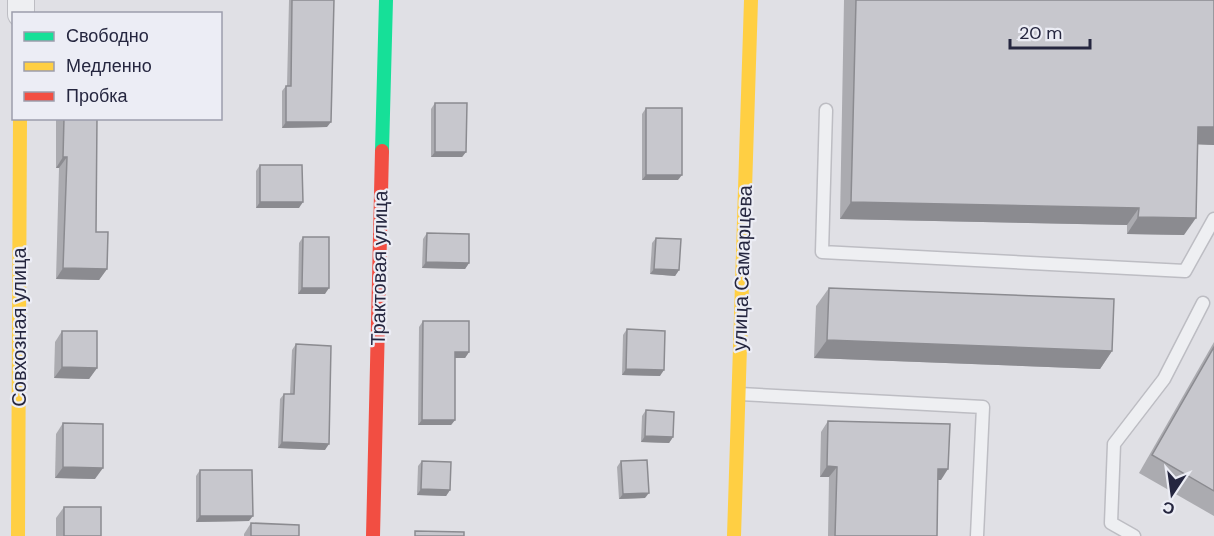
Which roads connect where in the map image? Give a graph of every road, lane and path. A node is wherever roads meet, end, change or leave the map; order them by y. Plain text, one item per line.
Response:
1 (386, 0) edge
2 (751, 0) edge
3 (826, 110) dead end
4 (20, 120) edge
5 (1214, 219) edge
6 (1203, 303) dead end
7 (738, 394) junction
8 (18, 536) edge
9 (373, 536) edge
10 (734, 536) edge
11 (977, 536) edge
12 (1134, 536) edge

1 - 9 street, Трактовая улица
2 - 7 street, улица Самарцева
3 - 5 lane
4 - 8 street, Совхозная улица
6 - 12 lane
7 - 10 street, улица Самарцева
7 - 11 lane

